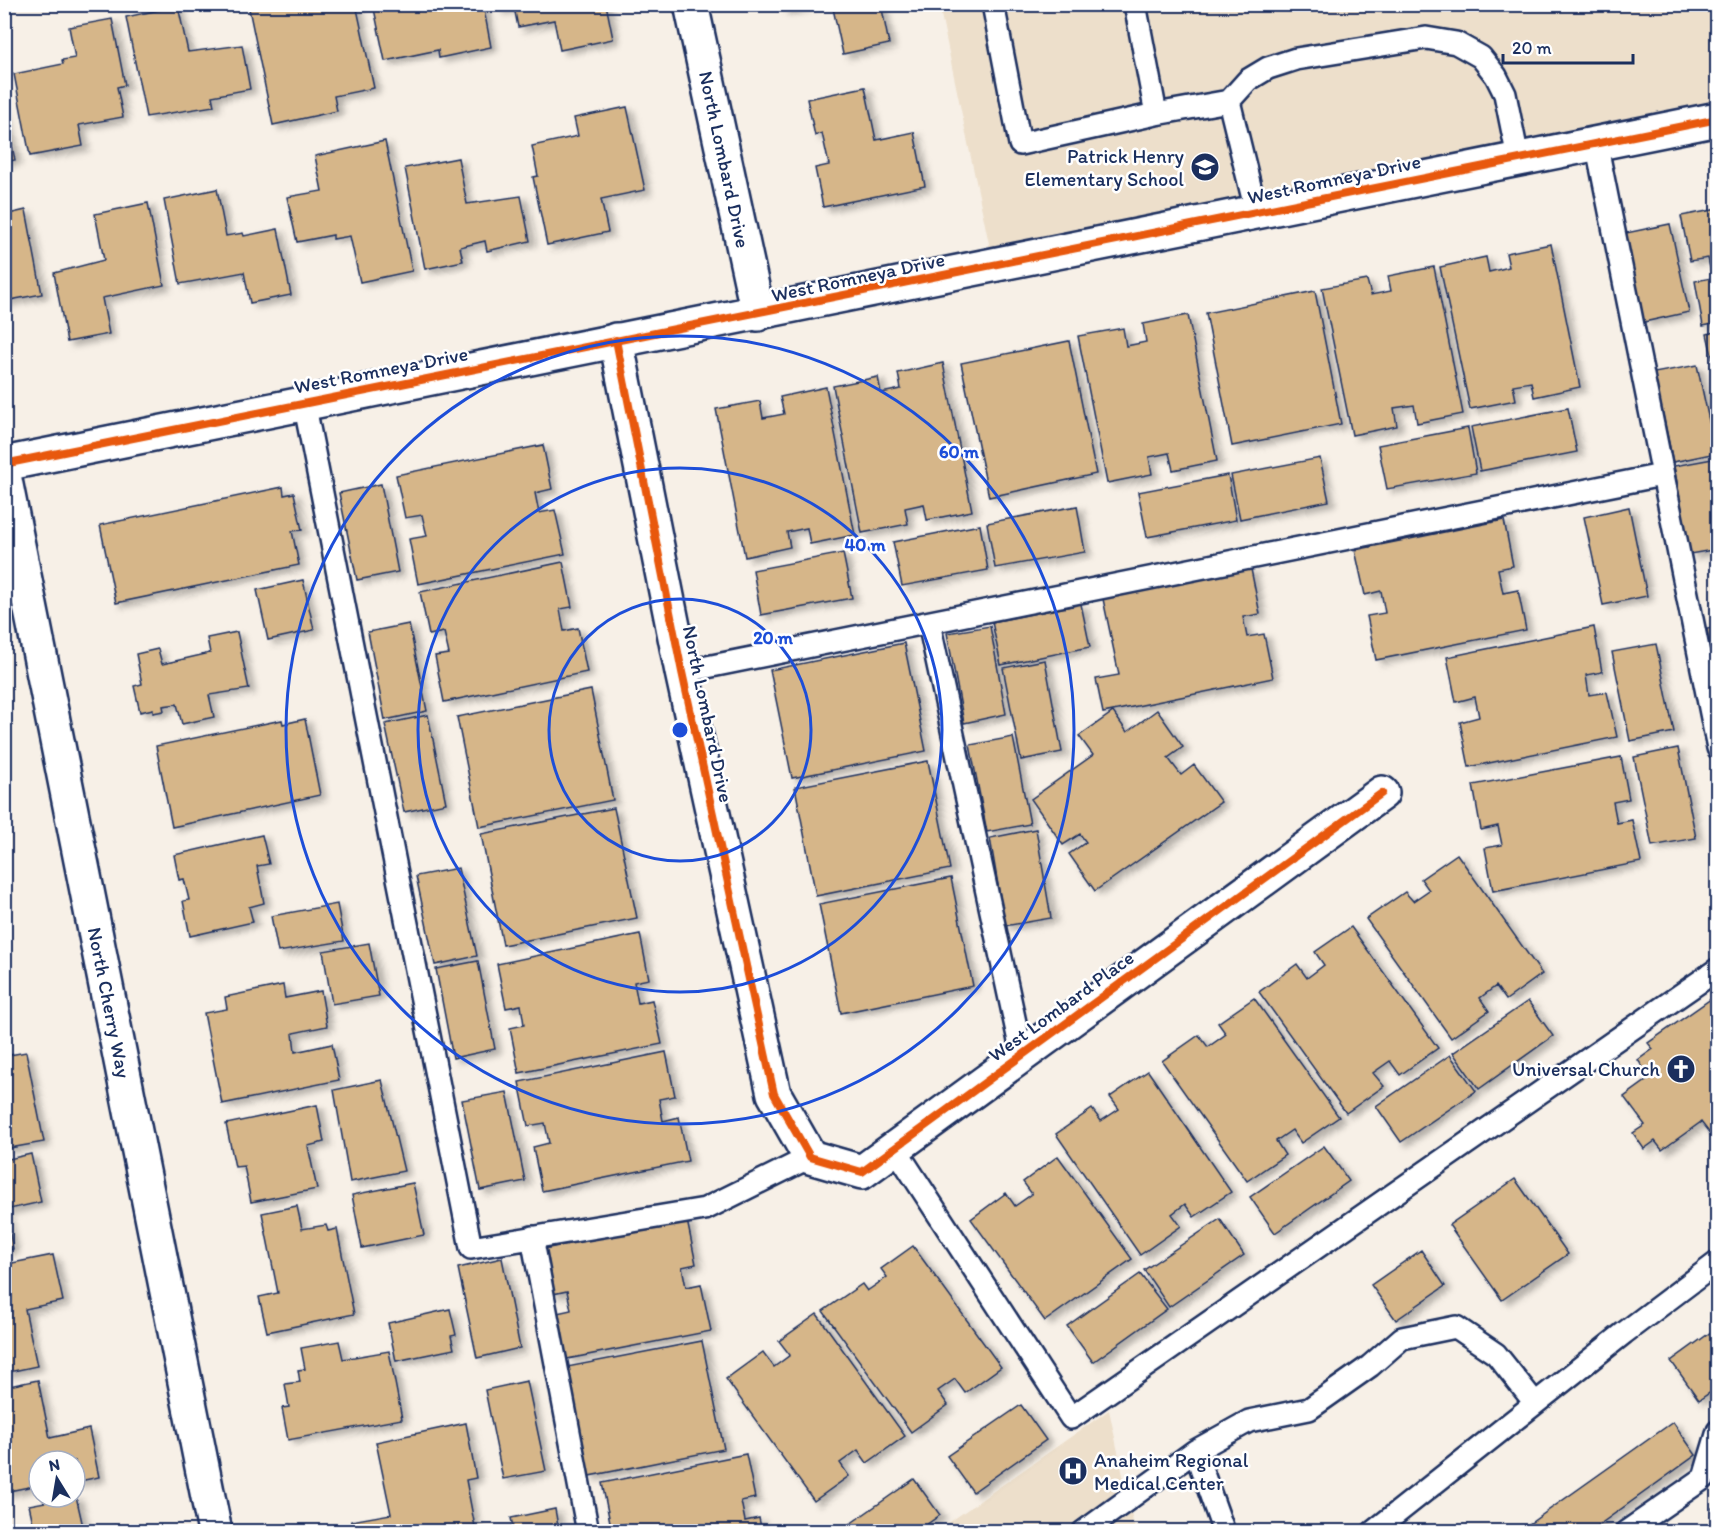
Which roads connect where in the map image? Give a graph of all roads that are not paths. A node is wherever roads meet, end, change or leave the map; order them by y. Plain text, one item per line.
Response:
1 (691, 4) edge
2 (993, 4) edge
3 (1135, 4) edge
4 (1229, 101) junction
5 (1156, 114) junction
6 (1718, 119) edge
7 (1596, 142) junction
8 (1518, 158) junction
9 (1256, 212) junction
10 (758, 314) junction
11 (616, 340) junction
12 (304, 402) junction
13 (4, 464) edge
14 (4, 475) edge
15 (1662, 475) junction
16 (928, 623) junction
17 (682, 672) junction
18 (1718, 748) edge
19 (1382, 793) dead end
20 (1718, 969) edge
21 (1023, 1055) junction
22 (895, 1148) junction
23 (810, 1157) junction
24 (532, 1237) junction
25 (1718, 1262) edge
26 (1535, 1403) junction
27 (1718, 1431) edge
28 (1195, 1451) junction
29 (215, 1532) edge
30 (588, 1532) edge
31 (1083, 1532) edge
32 (1224, 1532) edge
33 (1373, 1532) edge
34 (1626, 1532) edge

1 - 10 street, North Lombard Drive
2 - 5 lane
3 - 5 lane
4 - 5 lane
4 - 8 lane
4 - 9 lane
6 - 7 street, West Romneya Drive
7 - 8 street, West Romneya Drive
7 - 15 lane
8 - 9 street, West Romneya Drive
9 - 10 street, West Romneya Drive
10 - 11 street, West Romneya Drive
11 - 12 street, West Romneya Drive
11 - 17 street, North Lombard Drive
12 - 13 street, West Romneya Drive
12 - 24 lane
14 - 29 street, North Cherry Way
15 - 16 lane
15 - 18 lane
16 - 17 lane
16 - 21 lane
17 - 23 street, North Lombard Drive
19 - 21 street, West Lombard Place
20 - 22 lane
21 - 22 street, West Lombard Place
22 - 23 street, West Lombard Place
23 - 24 lane
24 - 30 lane
25 - 26 lane
26 - 28 lane
26 - 33 lane
27 - 34 lane
28 - 31 lane
28 - 32 lane

